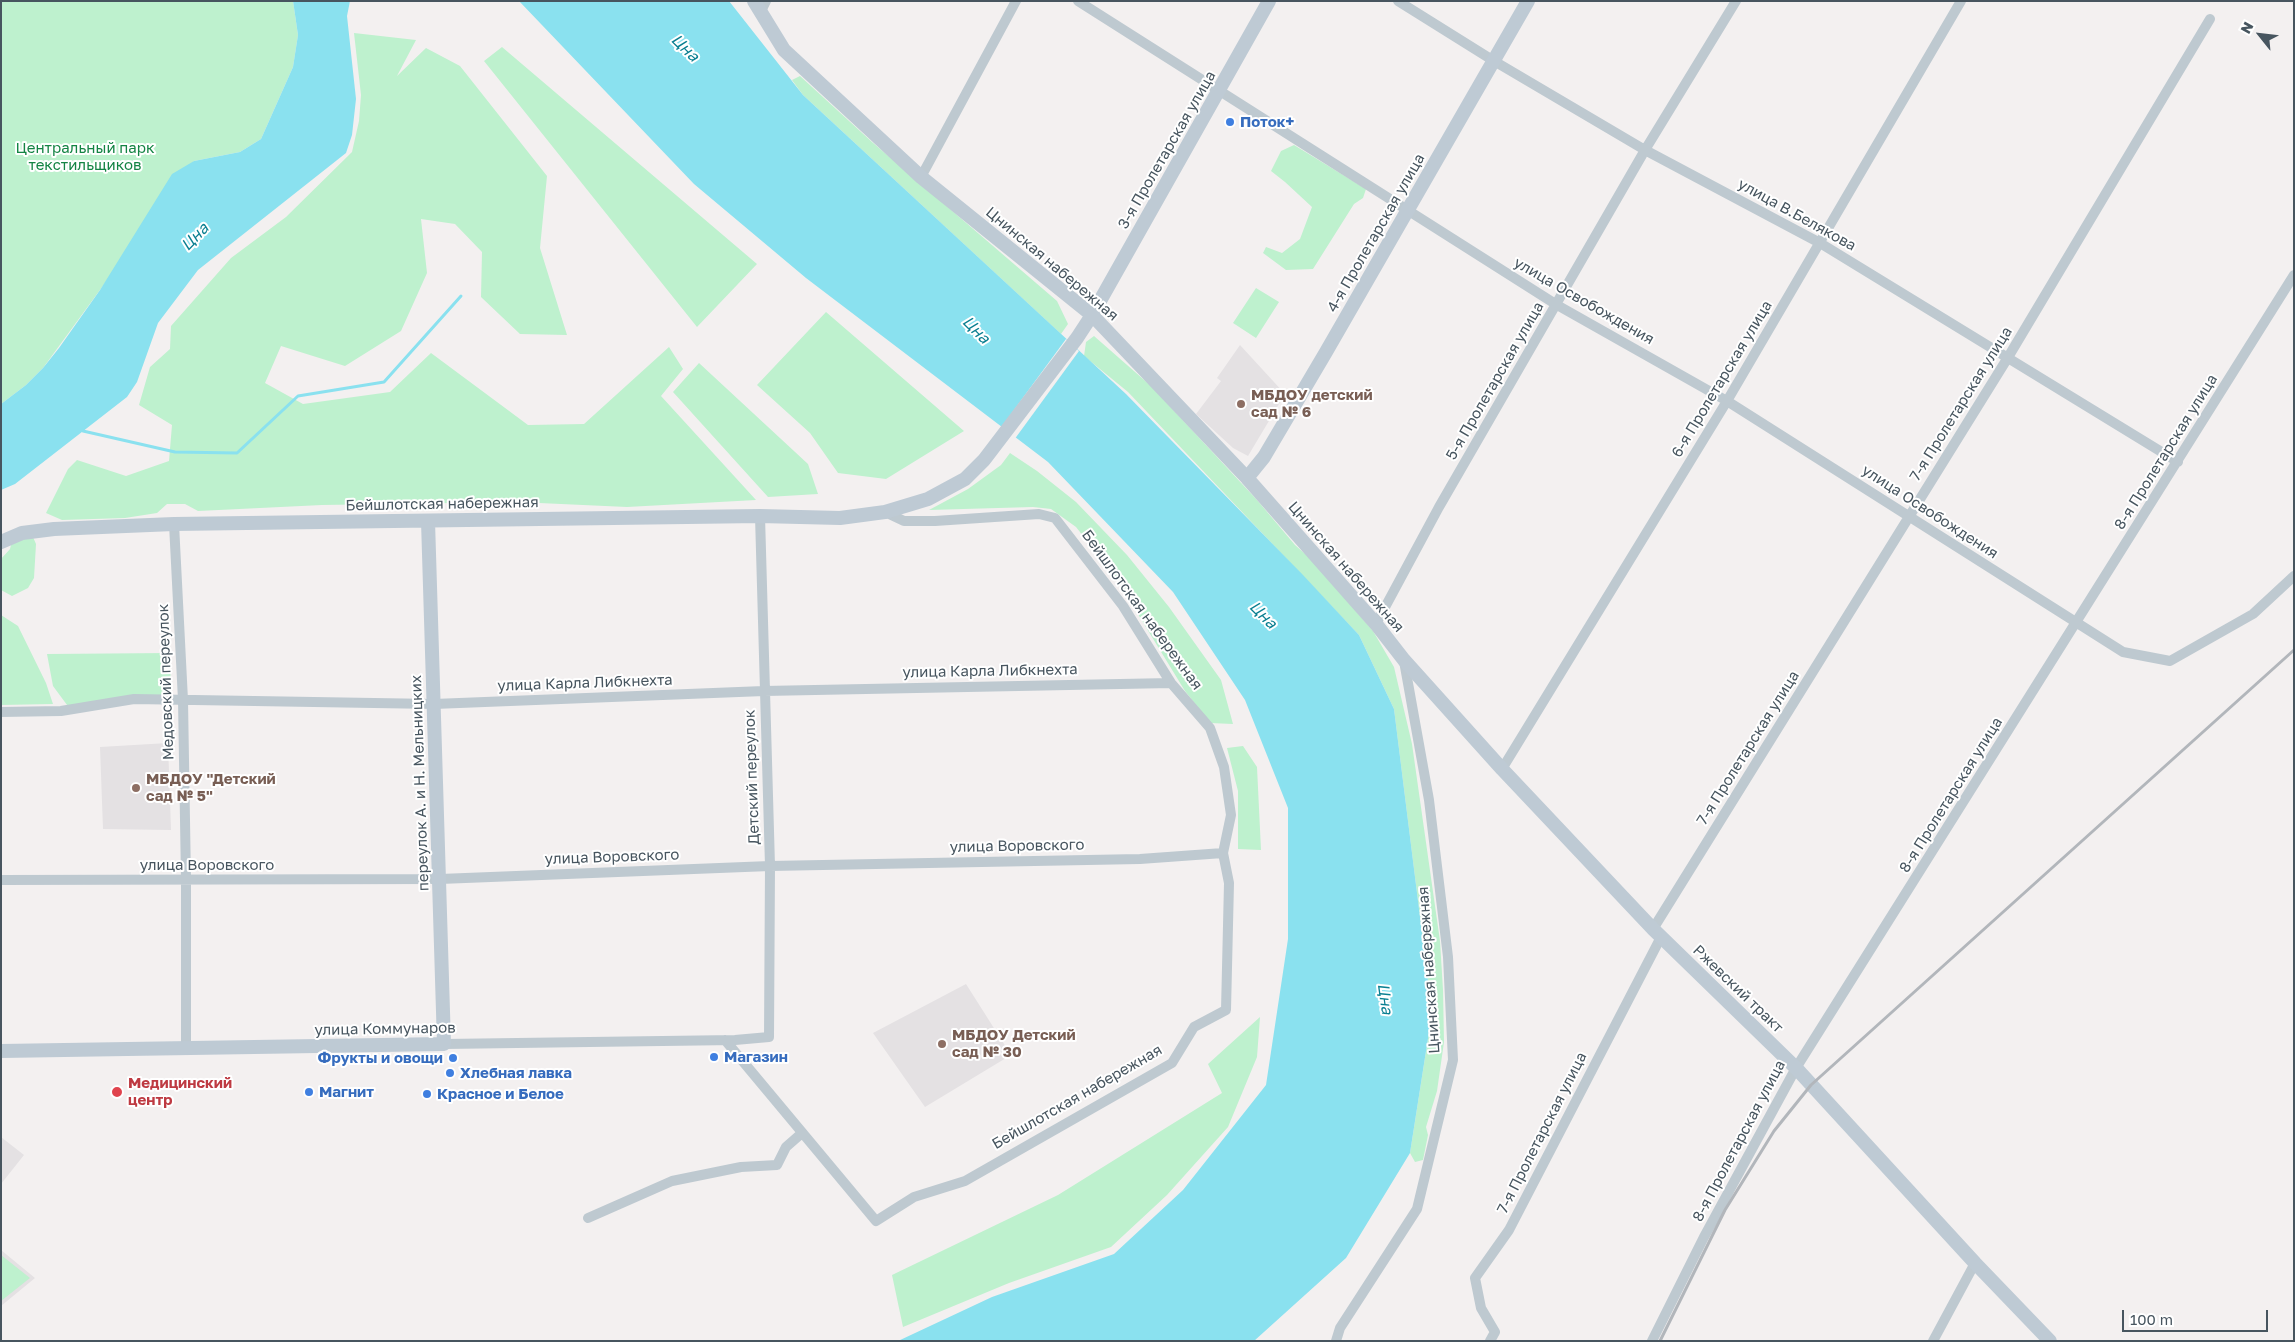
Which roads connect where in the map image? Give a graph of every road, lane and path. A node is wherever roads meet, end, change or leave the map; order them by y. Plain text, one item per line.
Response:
1 (1016, 1) edge
2 (1078, 1) edge
3 (1269, 1) edge
4 (1398, 1) edge
5 (1528, 1) edge
6 (1736, 1) edge
7 (1961, 1) edge
8 (760, 5) edge
9 (2210, 19) dead end
10 (1494, 61) junction
11 (1219, 92) junction
12 (1646, 150) junction
13 (921, 177) junction
14 (1407, 211) junction
15 (1820, 242) junction
16 (2294, 276) edge
17 (1557, 305) junction
18 (1092, 315) junction
19 (1077, 338) joint
20 (2007, 359) junction
21 (1727, 401) junction
22 (2178, 462) junction
23 (1247, 478) junction
24 (885, 512) junction
25 (760, 516) junction
26 (1909, 516) junction
27 (428, 521) junction
28 (174, 524) junction
29 (1, 542) edge
30 (2294, 576) edge
31 (2076, 623) junction
32 (1376, 624) junction
33 (1404, 660) junction
34 (1171, 683) junction
35 (764, 691) junction
36 (183, 700) junction
37 (434, 704) junction
38 (1, 712) edge
39 (1502, 769) junction
40 (1223, 853) junction
41 (770, 866) junction
42 (440, 879) junction
43 (1, 880) edge
44 (186, 880) junction
45 (1657, 933) junction
46 (769, 1037) joint
47 (725, 1040) junction
48 (444, 1044) junction
49 (186, 1048) junction
50 (1, 1050) edge
51 (1796, 1068) junction
52 (802, 1133) junction
53 (588, 1218) dead end
54 (1975, 1262) junction
55 (1336, 1341) edge
56 (1490, 1341) edge
57 (1652, 1341) edge
58 (1934, 1341) edge
59 (2050, 1341) edge

1 - 13 street
2 - 11 street, улица Освобождения
3 - 11 street, 3-я Пролетарская улица
4 - 10 street, улица В.Белякова
5 - 10 street, 4-я Пролетарская улица
6 - 12 street, 5-я Пролетарская улица
7 - 15 street, 6-я Пролетарская улица
8 - 13 street, Цнинская набережная
9 - 20 street, 7-я Пролетарская улица
10 - 12 street, улица В.Белякова
10 - 14 street, 4-я Пролетарская улица
11 - 14 street, улица Освобождения
11 - 18 street, 3-я Пролетарская улица
12 - 15 street, улица В.Белякова
12 - 17 street, 5-я Пролетарская улица
13 - 18 street, Цнинская набережная
14 - 17 street, улица Освобождения
14 - 23 street, 4-я Пролетарская улица
15 - 20 street, улица В.Белякова
15 - 21 street, 6-я Пролетарская улица
16 - 22 street, 8-я Пролетарская улица
17 - 21 street, улица Освобождения
17 - 32 street, 5-я Пролетарская улица
18 - 19 street, 3-я Пролетарская улица
18 - 23 street, Цнинская набережная
19 - 24 street, Бейшлотская набережная
20 - 22 street, улица В.Белякова
20 - 26 street, 7-я Пролетарская улица
21 - 26 street, улица Освобождения
21 - 39 street, 6-я Пролетарская улица
22 - 31 street, 8-я Пролетарская улица
23 - 32 street, Цнинская набережная
24 - 25 street, Бейшлотская набережная
24 - 34 street, Бейшлотская набережная
25 - 27 street, Бейшлотская набережная
25 - 35 street, Детский переулок
26 - 31 street, улица Освобождения
26 - 45 street, 7-я Пролетарская улица
27 - 28 street, Бейшлотская набережная
27 - 37 street, переулок А. и Н. Мельницких
28 - 29 street, Бейшлотская набережная
28 - 36 street, Медовский переулок
30 - 31 street, улица Освобождения
31 - 51 street, 8-я Пролетарская улица
32 - 33 street, Цнинская набережная
33 - 39 street, Ржевский тракт
33 - 55 street, Цнинская набережная
34 - 35 street, улица Карла Либкнехта
34 - 40 street, Бейшлотская набережная
35 - 37 street, улица Карла Либкнехта
35 - 41 street, Детский переулок
36 - 37 street, улица Карла Либкнехта
36 - 38 street, улица Карла Либкнехта
36 - 44 street, Медовский переулок
37 - 42 street, переулок А. и Н. Мельницких
39 - 45 street, Ржевский тракт
40 - 41 street, улица Воровского
40 - 52 street, Бейшлотская набережная
41 - 42 street, улица Воровского
41 - 46 street, Детский переулок
42 - 44 street, улица Воровского
42 - 48 street, переулок А. и Н. Мельницких
43 - 44 street, улица Воровского
44 - 49 street, Медовский переулок
45 - 51 street, Ржевский тракт
45 - 56 street, 7-я Пролетарская улица
46 - 47 street, улица Коммунаров
47 - 48 street, улица Коммунаров
47 - 52 street
48 - 49 street, улица Коммунаров
49 - 50 street, улица Коммунаров
51 - 54 street, Ржевский тракт
51 - 57 street, 8-я Пролетарская улица
52 - 53 street
54 - 58 street
54 - 59 street, Ржевский тракт

